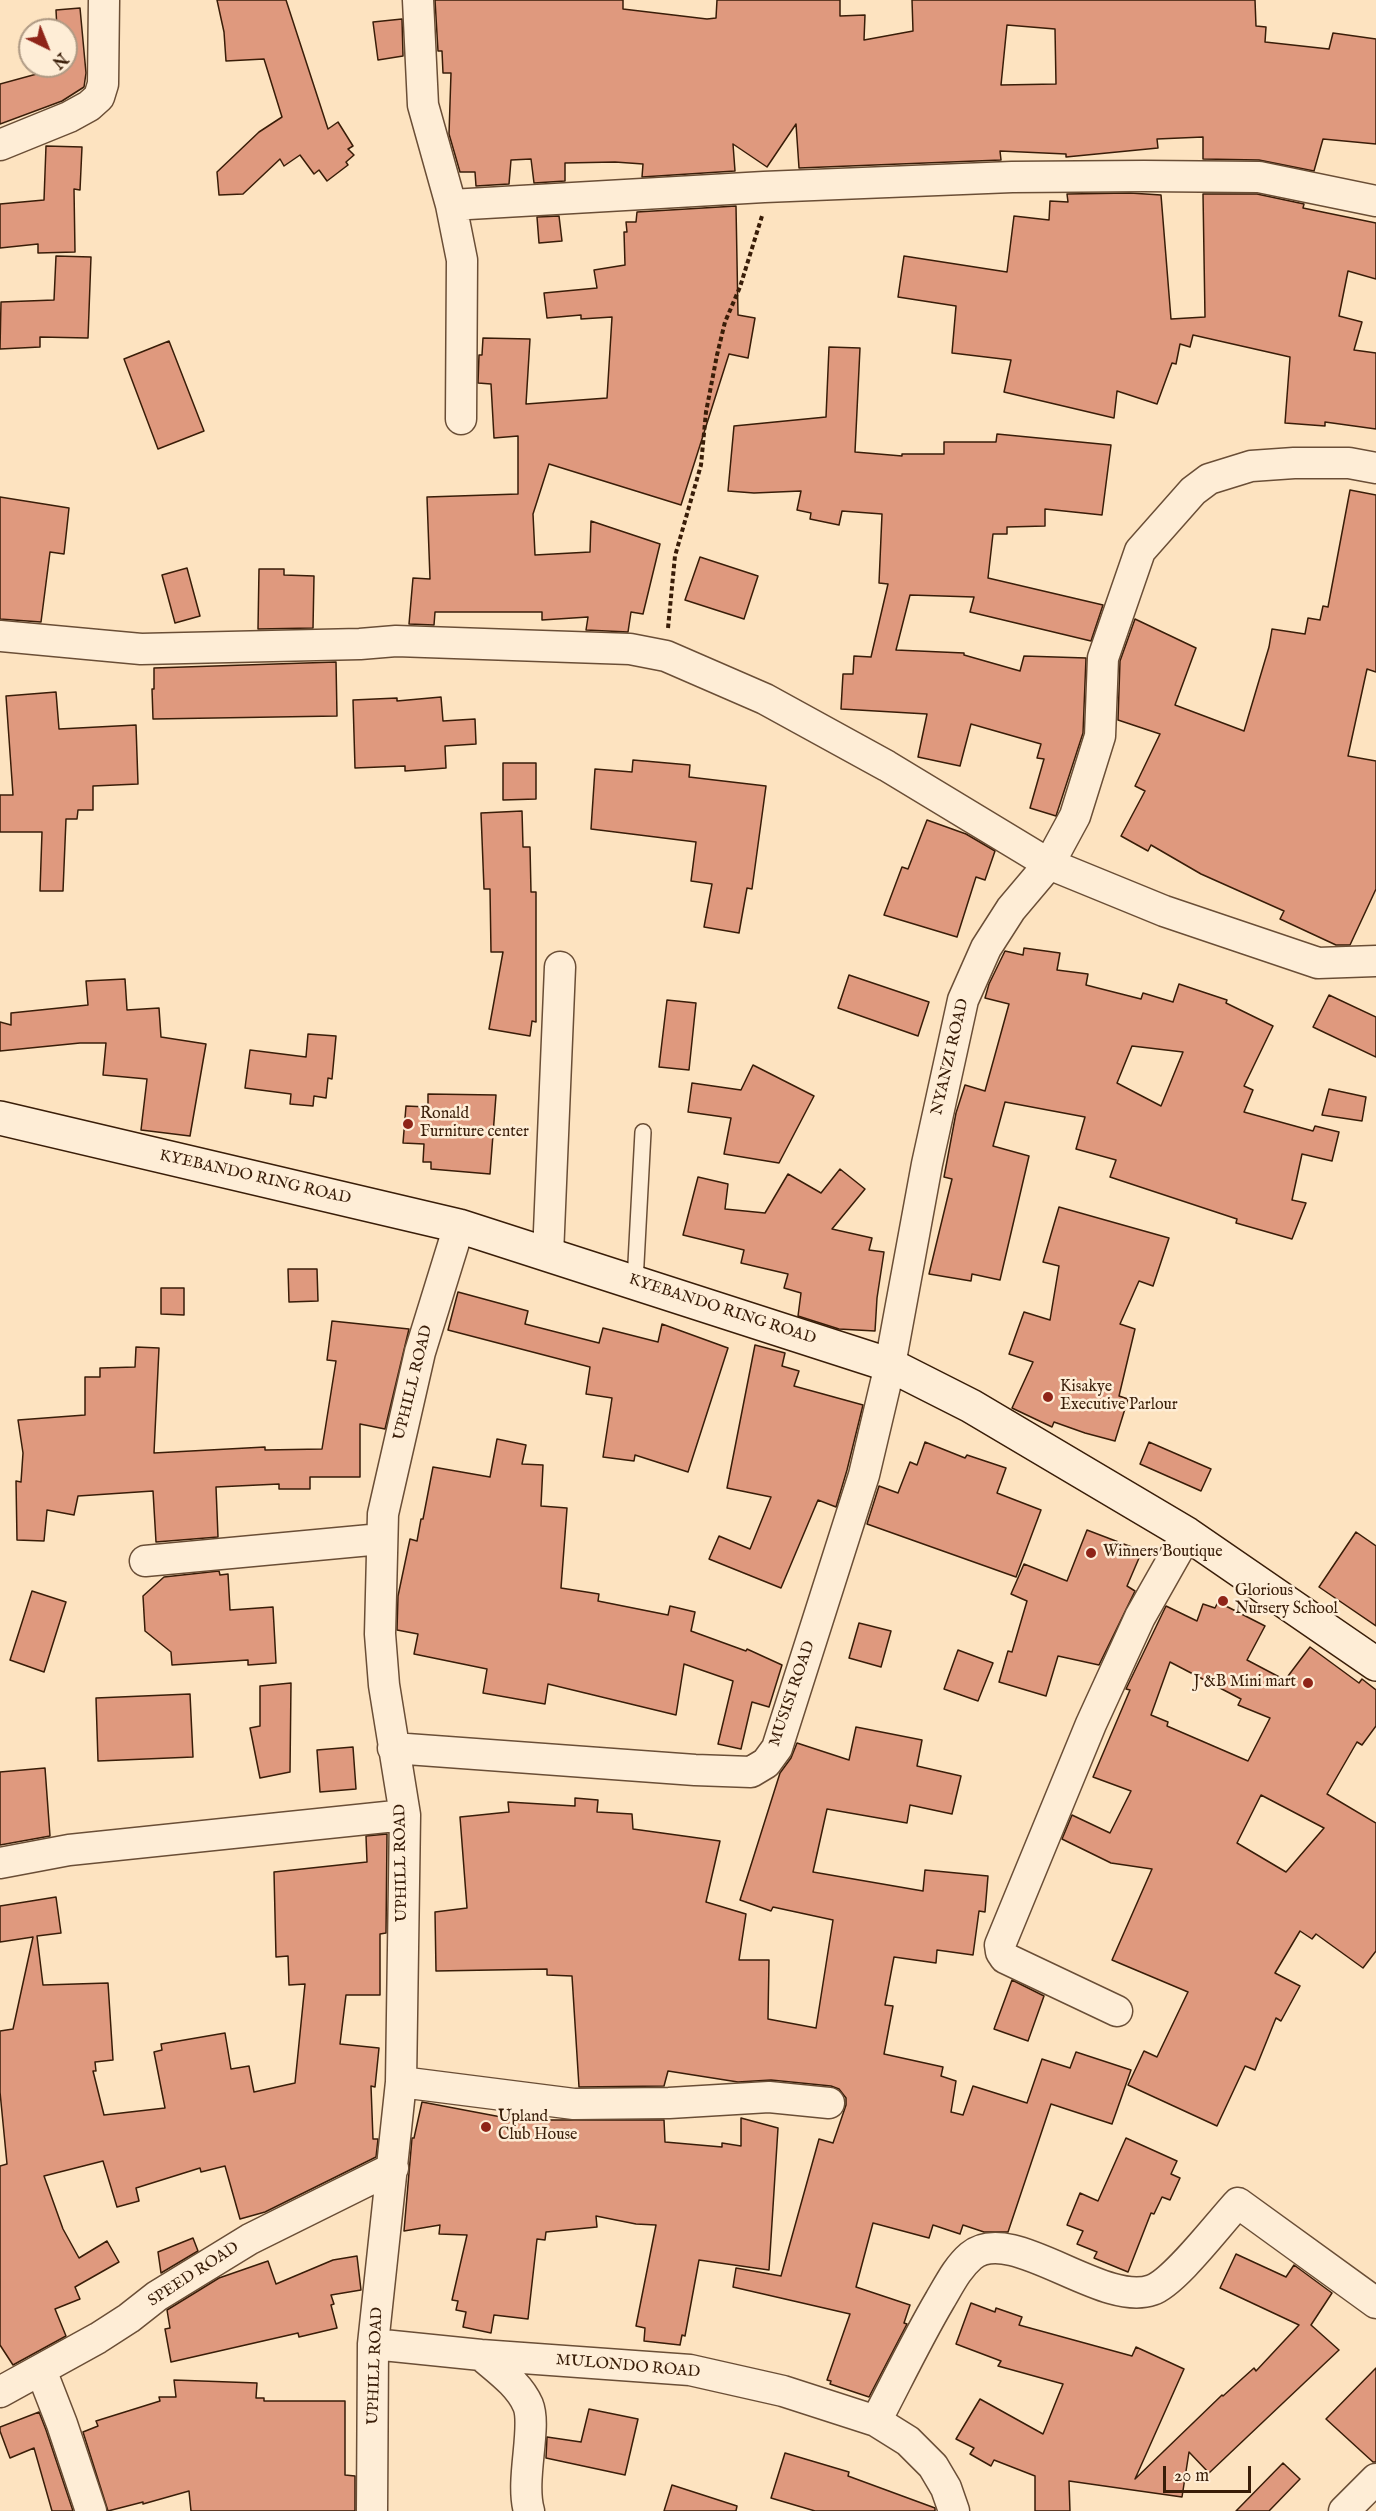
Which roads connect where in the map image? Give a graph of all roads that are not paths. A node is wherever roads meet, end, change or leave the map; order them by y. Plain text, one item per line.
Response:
1 (104, 0) edge
2 (418, 0) edge
3 (0, 145) edge
4 (1376, 201) edge
5 (451, 205) junction
6 (461, 419) dead end
7 (1376, 468) edge
8 (0, 636) edge
9 (1050, 864) junction
10 (1376, 961) edge
11 (560, 967) dead end
12 (0, 1118) edge
13 (643, 1132) dead end
14 (459, 1226) junction
15 (548, 1255) junction
16 (635, 1282) junction
17 (890, 1365) junction
18 (1187, 1534) junction
19 (381, 1539) junction
20 (145, 1561) dead end
21 (1376, 1664) edge
22 (393, 1748) junction
23 (405, 1815) junction
24 (0, 1863) edge
25 (1117, 2011) dead end
26 (401, 2082) junction
27 (829, 2103) dead end
28 (393, 2168) junction
29 (1376, 2303) edge
30 (373, 2344) junction
31 (481, 2355) junction
32 (41, 2370) junction
33 (0, 2391) edge
34 (876, 2421) junction
35 (1376, 2479) edge
36 (91, 2511) edge
37 (372, 2511) edge
38 (529, 2511) edge
39 (954, 2511) edge
40 (1344, 2511) edge

1 - 3 street
2 - 5 street
4 - 5 street
5 - 6 street
7 - 9 street, NYANZI ROAD
8 - 9 street
9 - 10 street
9 - 17 street, NYANZI ROAD
11 - 15 street
12 - 14 street, KYEBANDO RING ROAD
13 - 16 lane
14 - 15 street, KYEBANDO RING ROAD
14 - 19 street, UPHILL ROAD
15 - 16 street, KYEBANDO RING ROAD
16 - 17 street, KYEBANDO RING ROAD
17 - 18 street, KYEBANDO RING ROAD
17 - 22 street, MUSISI ROAD
18 - 21 street, KYEBANDO RING ROAD
18 - 25 street
19 - 20 street
19 - 22 street, UPHILL ROAD
22 - 23 street, UPHILL ROAD
23 - 24 street
23 - 26 street, UPHILL ROAD
26 - 27 street
26 - 28 street, UPHILL ROAD
28 - 30 street, UPHILL ROAD
28 - 32 street, SPEED ROAD
29 - 34 street
30 - 31 street, MULONDO ROAD
30 - 37 street, UPHILL ROAD
31 - 34 street, MULONDO ROAD
31 - 38 street
32 - 33 street, SPEED ROAD
32 - 36 street
34 - 39 street, MULONDO ROAD
35 - 40 street

